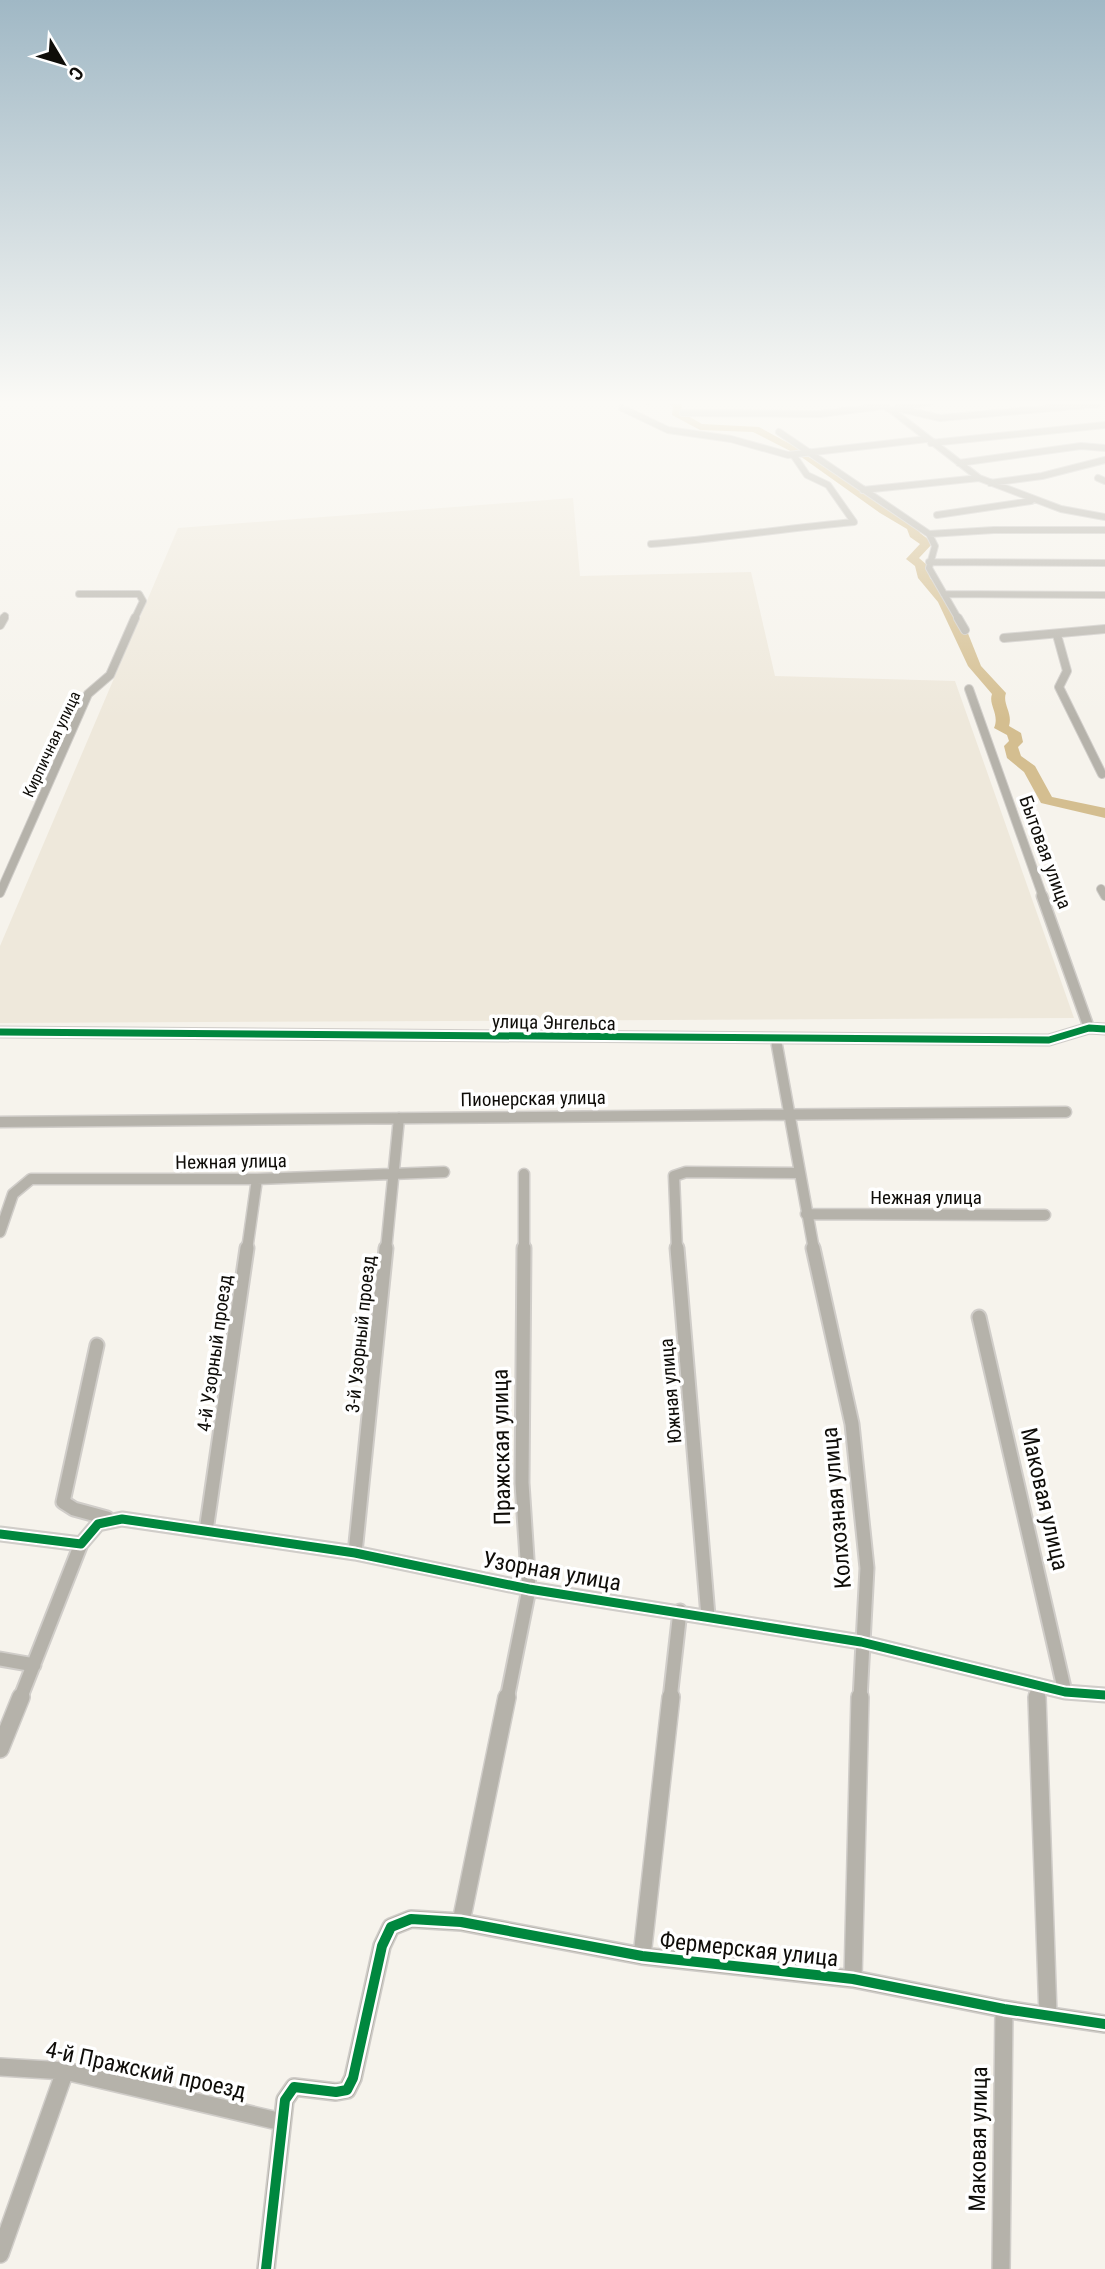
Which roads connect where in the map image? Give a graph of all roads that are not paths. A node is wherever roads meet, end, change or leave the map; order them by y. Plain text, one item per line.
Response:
1 (847, 508) edge
2 (890, 508) edge
3 (987, 508) edge
4 (1057, 508) edge
5 (937, 515) dead end
6 (1105, 517) edge
7 (1105, 530) edge
8 (929, 534) junction
9 (651, 544) dead end
10 (929, 562) junction
11 (1105, 563) edge
12 (79, 594) dead end
13 (944, 594) junction
14 (1105, 595) edge
15 (5, 616) dead end
16 (0, 625) edge
17 (1105, 629) edge
18 (965, 630) dead end
19 (1057, 635) junction
20 (1004, 639) dead end
21 (969, 688) dead end
22 (1102, 774) dead end
23 (0, 893) edge
24 (1089, 1028) junction
25 (1105, 1029) edge
26 (0, 1032) edge
27 (776, 1040) junction
28 (789, 1110) junction
29 (1066, 1112) dead end
30 (399, 1118) junction
31 (0, 1122) edge
32 (444, 1172) dead end
33 (394, 1173) junction
34 (799, 1173) junction
35 (524, 1174) dead end
36 (257, 1179) junction
37 (806, 1214) junction
38 (1045, 1215) dead end
39 (0, 1232) edge
40 (978, 1317) dead end
41 (97, 1345) dead end
42 (107, 1518) junction
43 (206, 1531) junction
44 (0, 1534) edge
45 (81, 1544) junction
46 (355, 1553) junction
47 (529, 1589) junction
48 (680, 1611) junction
49 (708, 1616) junction
50 (861, 1642) junction
51 (0, 1659) edge
52 (34, 1665) junction
53 (1037, 1685) junction
54 (1065, 1692) junction
55 (1105, 1695) edge
56 (1, 1744) edge
57 (461, 1922) junction
58 (642, 1956) junction
59 (853, 1979) junction
60 (1004, 2009) junction
61 (1048, 2015) junction
62 (1105, 2024) edge
63 (0, 2067) edge
64 (65, 2071) junction
65 (282, 2122) junction
66 (0, 2254) edge
67 (266, 2269) edge
68 (1001, 2269) edge

1 - 9 street
2 - 8 street
3 - 5 street
4 - 6 street
7 - 8 street
8 - 10 street
10 - 11 street
10 - 13 street
12 - 23 street, Кирпичная улица
13 - 14 street
13 - 18 street
15 - 16 street
17 - 19 street
19 - 20 street
19 - 22 street
21 - 24 street, Бытовая улица
24 - 25 street, улица Энгельса
24 - 27 street, улица Энгельса
26 - 27 street, улица Энгельса
27 - 28 street, Колхозная улица
28 - 29 street, Пионерская улица
28 - 30 street, Пионерская улица
28 - 34 street, Колхозная улица
30 - 31 street, Пионерская улица
30 - 33 street, 3-й Узорный проезд
32 - 33 street, Нежная улица
33 - 36 street, Нежная улица
33 - 46 street, 3-й Узорный проезд
34 - 37 street, Колхозная улица
34 - 49 street, Южная улица
35 - 47 street, Пражская улица
36 - 39 street, Нежная улица
36 - 43 street, 4-й Узорный проезд
37 - 38 street, Нежная улица
37 - 50 street, Колхозная улица
40 - 54 street, Маковая улица
41 - 42 street, Узорная улица
42 - 43 street, Узорная улица
42 - 45 street
43 - 46 street, Узорная улица
44 - 45 street
45 - 52 street
46 - 47 street, Узорная улица
47 - 48 street, Узорная улица
47 - 57 street, Пражская улица
48 - 49 street, Узорная улица
48 - 58 street
49 - 50 street, Узорная улица
50 - 53 street, Узорная улица
50 - 59 street, Колхозная улица
51 - 52 street
52 - 56 street
53 - 54 street, Узорная улица
53 - 61 street
54 - 55 street, Узорная улица
57 - 58 street, Фермерская улица
57 - 65 street, Фермерская улица
58 - 59 street, Фермерская улица
59 - 60 street, Фермерская улица
60 - 61 street, Фермерская улица
60 - 68 street, Маковая улица
61 - 62 street, Фермерская улица
63 - 64 street, 4-й Пражский проезд
64 - 65 street, 4-й Пражский проезд
64 - 66 street
65 - 67 street

